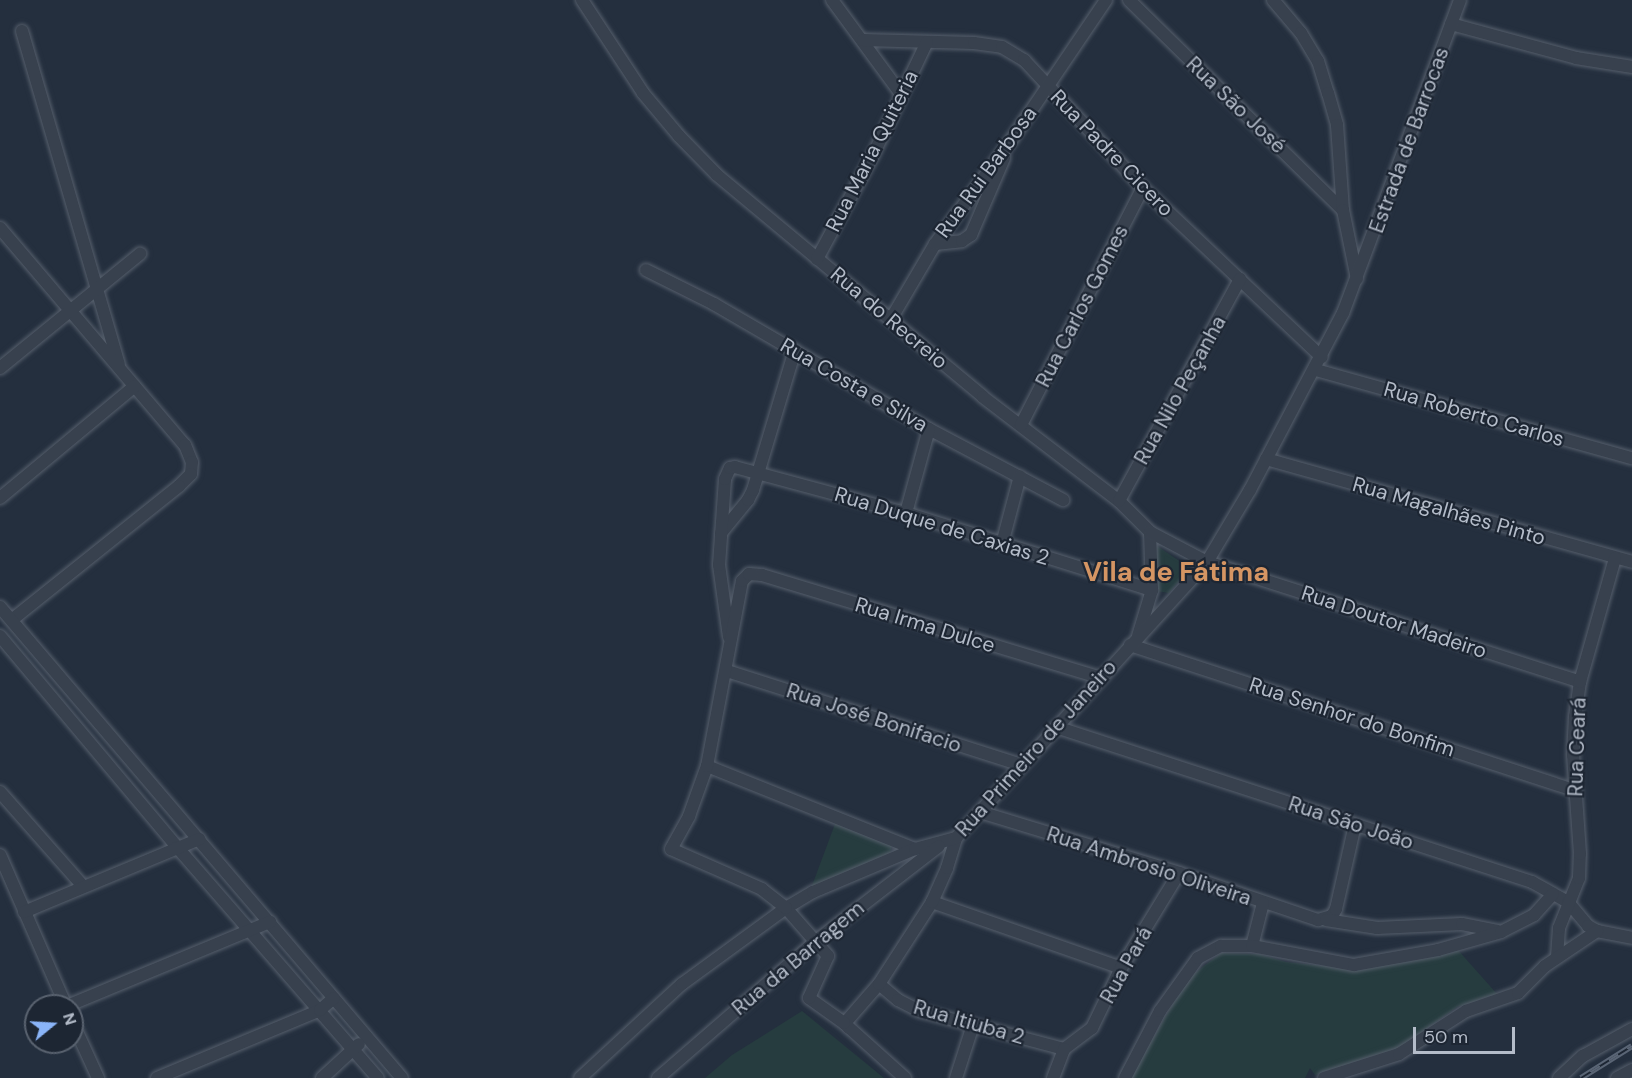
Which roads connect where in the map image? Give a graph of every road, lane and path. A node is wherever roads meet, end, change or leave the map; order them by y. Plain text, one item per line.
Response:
1 (582, 0) edge
2 (832, 0) edge
3 (1106, 0) edge
4 (1129, 0) edge
5 (1273, 0) edge
6 (1460, 0) edge
7 (1451, 24) junction
8 (21, 31) dead end
9 (863, 40) junction
10 (927, 42) junction
11 (1632, 66) edge
12 (1047, 85) junction
13 (901, 94) junction
14 (1012, 139) junction
15 (1143, 188) junction
16 (1343, 210) junction
17 (2, 235) edge
18 (935, 244) junction
19 (140, 254) dead end
20 (817, 259) junction
21 (646, 270) dead end
22 (1240, 279) junction
23 (1357, 281) junction
24 (97, 288) junction
25 (70, 309) junction
26 (891, 319) junction
27 (795, 350) junction
28 (1322, 357) junction
29 (0, 368) edge
30 (120, 368) junction
31 (1316, 370) junction
32 (135, 386) junction
33 (1021, 425) junction
34 (929, 429) junction
35 (1632, 458) edge
36 (1266, 459) junction
37 (760, 471) junction
38 (1020, 476) junction
39 (0, 498) edge
40 (1063, 500) dead end
41 (1119, 501) junction
42 (906, 513) junction
43 (1150, 532) junction
44 (721, 533) junction
45 (1002, 544) junction
46 (1615, 558) junction
47 (1207, 562) junction
48 (1632, 562) edge
49 (1152, 590) junction
50 (0, 607) edge
51 (12, 620) junction
52 (0, 636) edge
53 (1134, 641) junction
54 (730, 644) junction
55 (727, 671) junction
56 (1100, 678) junction
57 (1580, 682) junction
58 (1056, 728) junction
59 (1021, 765) junction
60 (707, 766) junction
61 (1574, 790) junction
62 (0, 792) edge
63 (980, 812) junction
64 (1355, 825) junction
65 (956, 838) junction
66 (199, 839) junction
67 (942, 843) junction
68 (177, 847) junction
69 (915, 849) junction
70 (0, 855) edge
71 (1179, 873) junction
72 (83, 886) junction
73 (1553, 894) junction
74 (932, 902) junction
75 (1568, 902) junction
76 (1263, 903) junction
77 (786, 908) junction
78 (24, 912) junction
79 (1322, 920) junction
80 (270, 922) junction
81 (251, 929) junction
82 (1597, 931) junction
83 (1501, 932) junction
84 (1632, 938) edge
85 (816, 941) junction
86 (1252, 946) junction
87 (1557, 957) junction
88 (1121, 968) junction
89 (879, 984) junction
90 (61, 994) edge
91 (334, 998) junction
92 (84, 999) edge
93 (320, 1010) junction
94 (973, 1025) junction
95 (1632, 1029) edge
96 (851, 1030) junction
97 (367, 1037) junction
98 (84, 1047) edge
99 (354, 1049) junction
100 (1064, 1049) junction
101 (1632, 1070) edge
102 (98, 1078) edge
103 (157, 1078) edge
104 (322, 1078) edge
105 (378, 1078) edge
106 (402, 1078) edge
107 (580, 1078) edge
108 (658, 1078) edge
109 (905, 1078) edge
110 (956, 1078) edge
111 (1053, 1078) edge
112 (1125, 1078) edge
113 (1324, 1078) edge
114 (1559, 1078) edge
115 (1617, 1078) edge

1 - 20 street, Rua do Recreio
2 - 9 street
3 - 12 street, Rua Rui Barbosa
4 - 16 street, Rua São José
5 - 16 street
6 - 7 street, Estrada de Barrocas
7 - 11 street
7 - 23 street, Estrada de Barrocas
8 - 24 street
9 - 10 street, Rua Padre Cicero
9 - 13 street
10 - 12 street, Rua Padre Cicero
10 - 13 street, Rua Maria Quiteria
12 - 14 street, Rua Rui Barbosa
12 - 15 street, Rua Padre Cicero
13 - 20 street, Rua Maria Quiteria
14 - 18 street, Rua Rui Barbosa
14 - 18 street
15 - 22 street, Rua Padre Cicero
15 - 33 street, Rua Carlos Gomes
16 - 23 street
17 - 25 street
18 - 26 street, Rua Rui Barbosa
19 - 24 street
20 - 26 street, Rua do Recreio
21 - 27 street, Rua Costa e Silva
22 - 28 street, Rua Padre Cicero
22 - 41 street, Rua Nilo Peçanha
23 - 28 street, Rua Primeiro de Janeiro
24 - 25 street
24 - 30 street
25 - 29 street
25 - 30 street
26 - 33 street, Rua do Recreio
27 - 34 street, Rua Costa e Silva
27 - 37 street
28 - 31 street, Rua Primeiro de Janeiro
30 - 32 street
31 - 35 street, Rua Roberto Carlos
31 - 36 street, Rua Primeiro de Janeiro
32 - 39 street
32 - 51 street
33 - 41 street, Rua do Recreio
34 - 38 street, Rua Costa e Silva
34 - 42 street
36 - 46 street, Rua Magalhães Pinto
36 - 47 street, Rua Primeiro de Janeiro
37 - 42 street, Rua Duque de Caxias 2
37 - 44 street
37 - 44 street, Rua Duque de Caxias 2
38 - 40 street, Rua Costa e Silva
38 - 45 street
41 - 43 street, Rua do Recreio
42 - 45 street, Rua Duque de Caxias 2
43 - 47 street, Rua Doutor Madeiro
43 - 49 street
44 - 54 street
45 - 49 street, Rua Duque de Caxias 2
46 - 48 street, Rua Magalhães Pinto
46 - 57 street, Rua Ceará
47 - 53 street, Rua Primeiro de Janeiro
47 - 57 street, Rua Doutor Madeiro
49 - 53 street
50 - 51 street
51 - 66 street
52 - 68 street
53 - 56 street, Rua Primeiro de Janeiro
53 - 61 street, Rua Senhor do Bonfim
54 - 55 street
54 - 56 street, Rua Irma Dulce
55 - 59 street, Rua José Bonifacio
55 - 60 street
56 - 58 street, Rua Primeiro de Janeiro
57 - 61 street, Rua Ceará
58 - 59 street, Rua Primeiro de Janeiro
58 - 64 street, Rua São João
59 - 63 street, Rua Primeiro de Janeiro
60 - 69 street
60 - 77 street
61 - 75 street, Rua Ceará
62 - 72 street
63 - 65 street, Rua Primeiro de Janeiro
63 - 71 street, Rua Ambrosio Oliveira
64 - 73 street, Rua São João
64 - 79 street
65 - 67 street, Rua Primeiro de Janeiro
65 - 74 street
66 - 68 street
66 - 80 street
67 - 69 street, Rua Primeiro de Janeiro
67 - 85 street, Rua da Barragem
68 - 72 street
68 - 81 street
69 - 77 street, Rua Primeiro de Janeiro
70 - 78 street
71 - 76 street, Rua Ambrosio Oliveira
71 - 88 street, Rua Pará
72 - 78 street
73 - 75 street, Rua São João
73 - 83 street
74 - 88 street
74 - 89 street
75 - 82 street, Rua São João
75 - 87 street, Rua Ceará
76 - 79 street, Rua Ambrosio Oliveira
76 - 86 street
77 - 85 street
77 - 107 street, Rua Primeiro de Janeiro
78 - 90 street
79 - 83 street, Rua Ambrosio Oliveira
80 - 81 street
80 - 91 street
81 - 92 street
81 - 93 street
82 - 84 street
82 - 87 street
83 - 86 street
85 - 96 street
85 - 108 street, Rua da Barragem
86 - 112 street
87 - 113 street
88 - 100 street, Rua Pará
89 - 94 street, Rua Itiuba 2
89 - 96 street
91 - 93 street
91 - 97 street
93 - 99 street
93 - 103 street
94 - 100 street, Rua Itiuba 2
94 - 110 street
95 - 114 street
96 - 109 street
97 - 99 street
97 - 106 street
98 - 102 street
99 - 104 street
99 - 105 street
100 - 111 street
101 - 115 street

